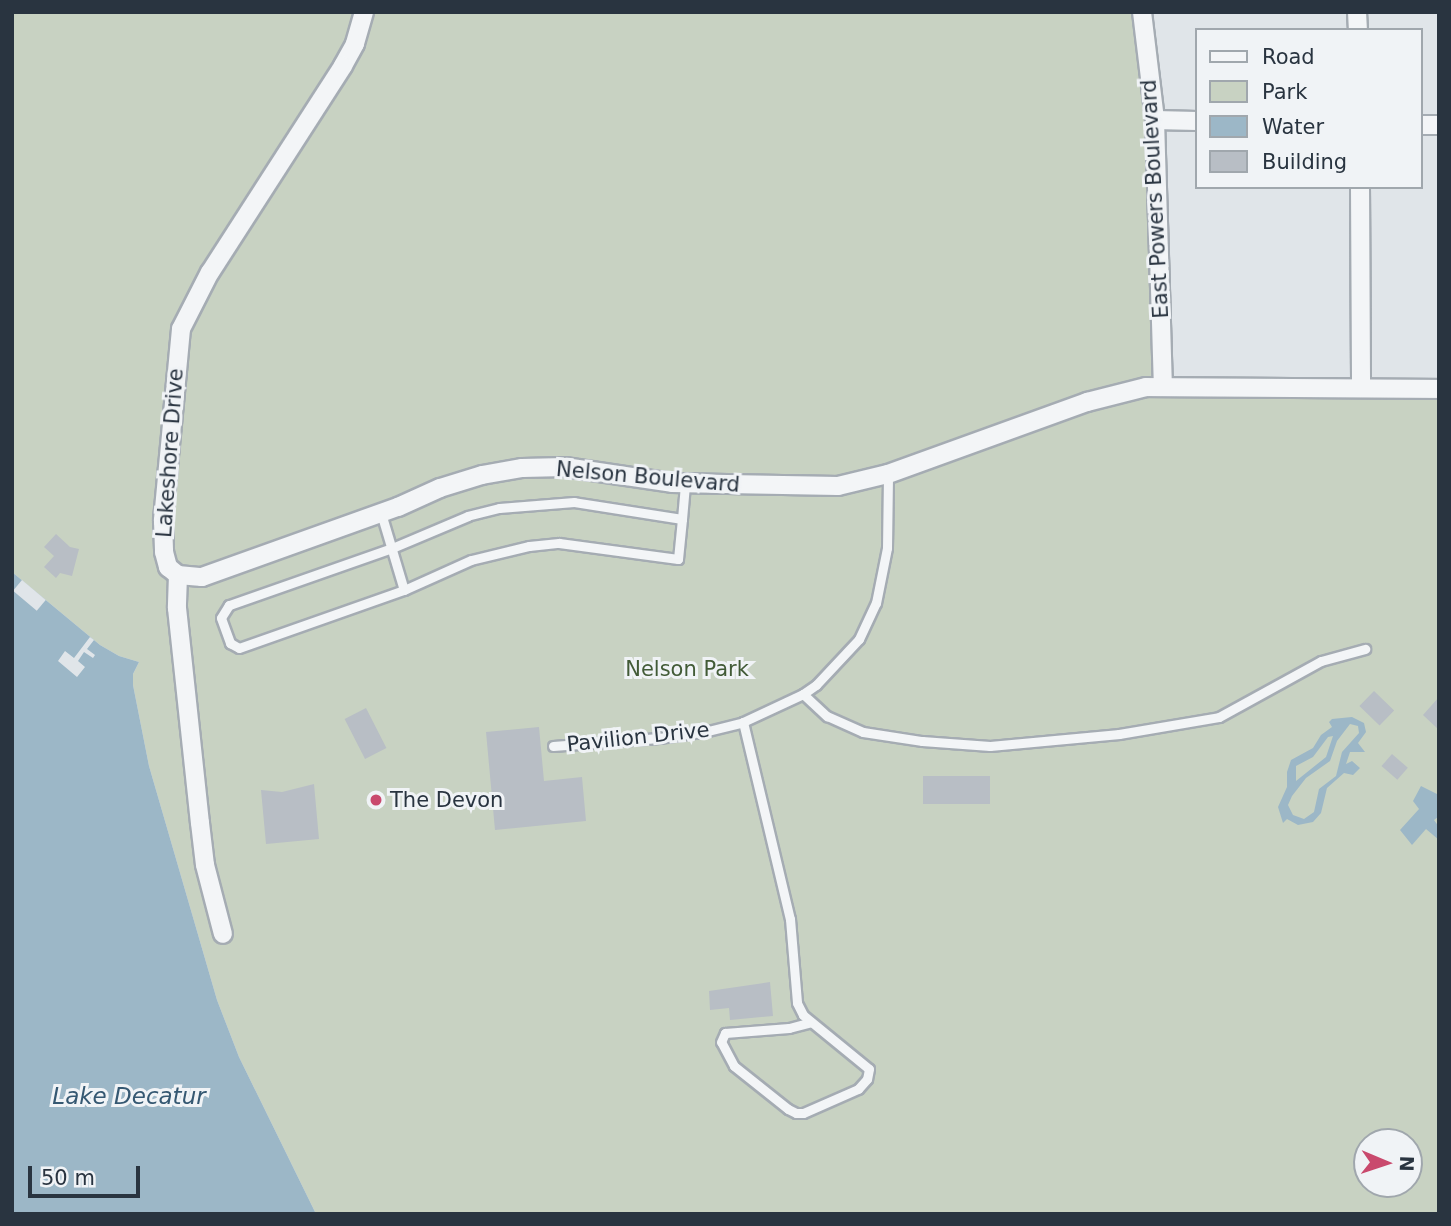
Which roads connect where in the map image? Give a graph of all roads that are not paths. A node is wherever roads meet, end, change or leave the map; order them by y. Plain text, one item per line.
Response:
1 (364, 12) edge
2 (1143, 12) edge
3 (1155, 120) junction
4 (1196, 121) edge
5 (1360, 189) edge
6 (1163, 385) junction
7 (1362, 387) junction
8 (1439, 389) edge
9 (888, 474) junction
10 (685, 484) junction
11 (381, 513) junction
12 (682, 519) junction
13 (392, 548) junction
14 (178, 575) junction
15 (404, 590) junction
16 (1365, 649) dead end
17 (803, 694) junction
18 (743, 722) junction
19 (553, 746) dead end
20 (223, 934) dead end
21 (811, 1022) junction

1 - 14 street, Lakeshore Drive
2 - 3 street, East Powers Boulevard
3 - 4 street
3 - 6 street, East Powers Boulevard
5 - 7 street
6 - 7 street, Nelson Boulevard
6 - 9 street, Nelson Boulevard
7 - 8 street, Nelson Boulevard
9 - 10 street, Nelson Boulevard
9 - 17 lane, Pavilion Drive
10 - 11 street, Nelson Boulevard
10 - 12 lane
11 - 13 lane
11 - 14 street, Nelson Boulevard
12 - 13 lane
12 - 15 lane
13 - 15 lane
13 - 15 lane
14 - 20 street, Lakeshore Drive
16 - 17 lane
17 - 18 lane, Pavilion Drive
18 - 19 lane, Pavilion Drive
18 - 21 lane
21 - 21 lane

